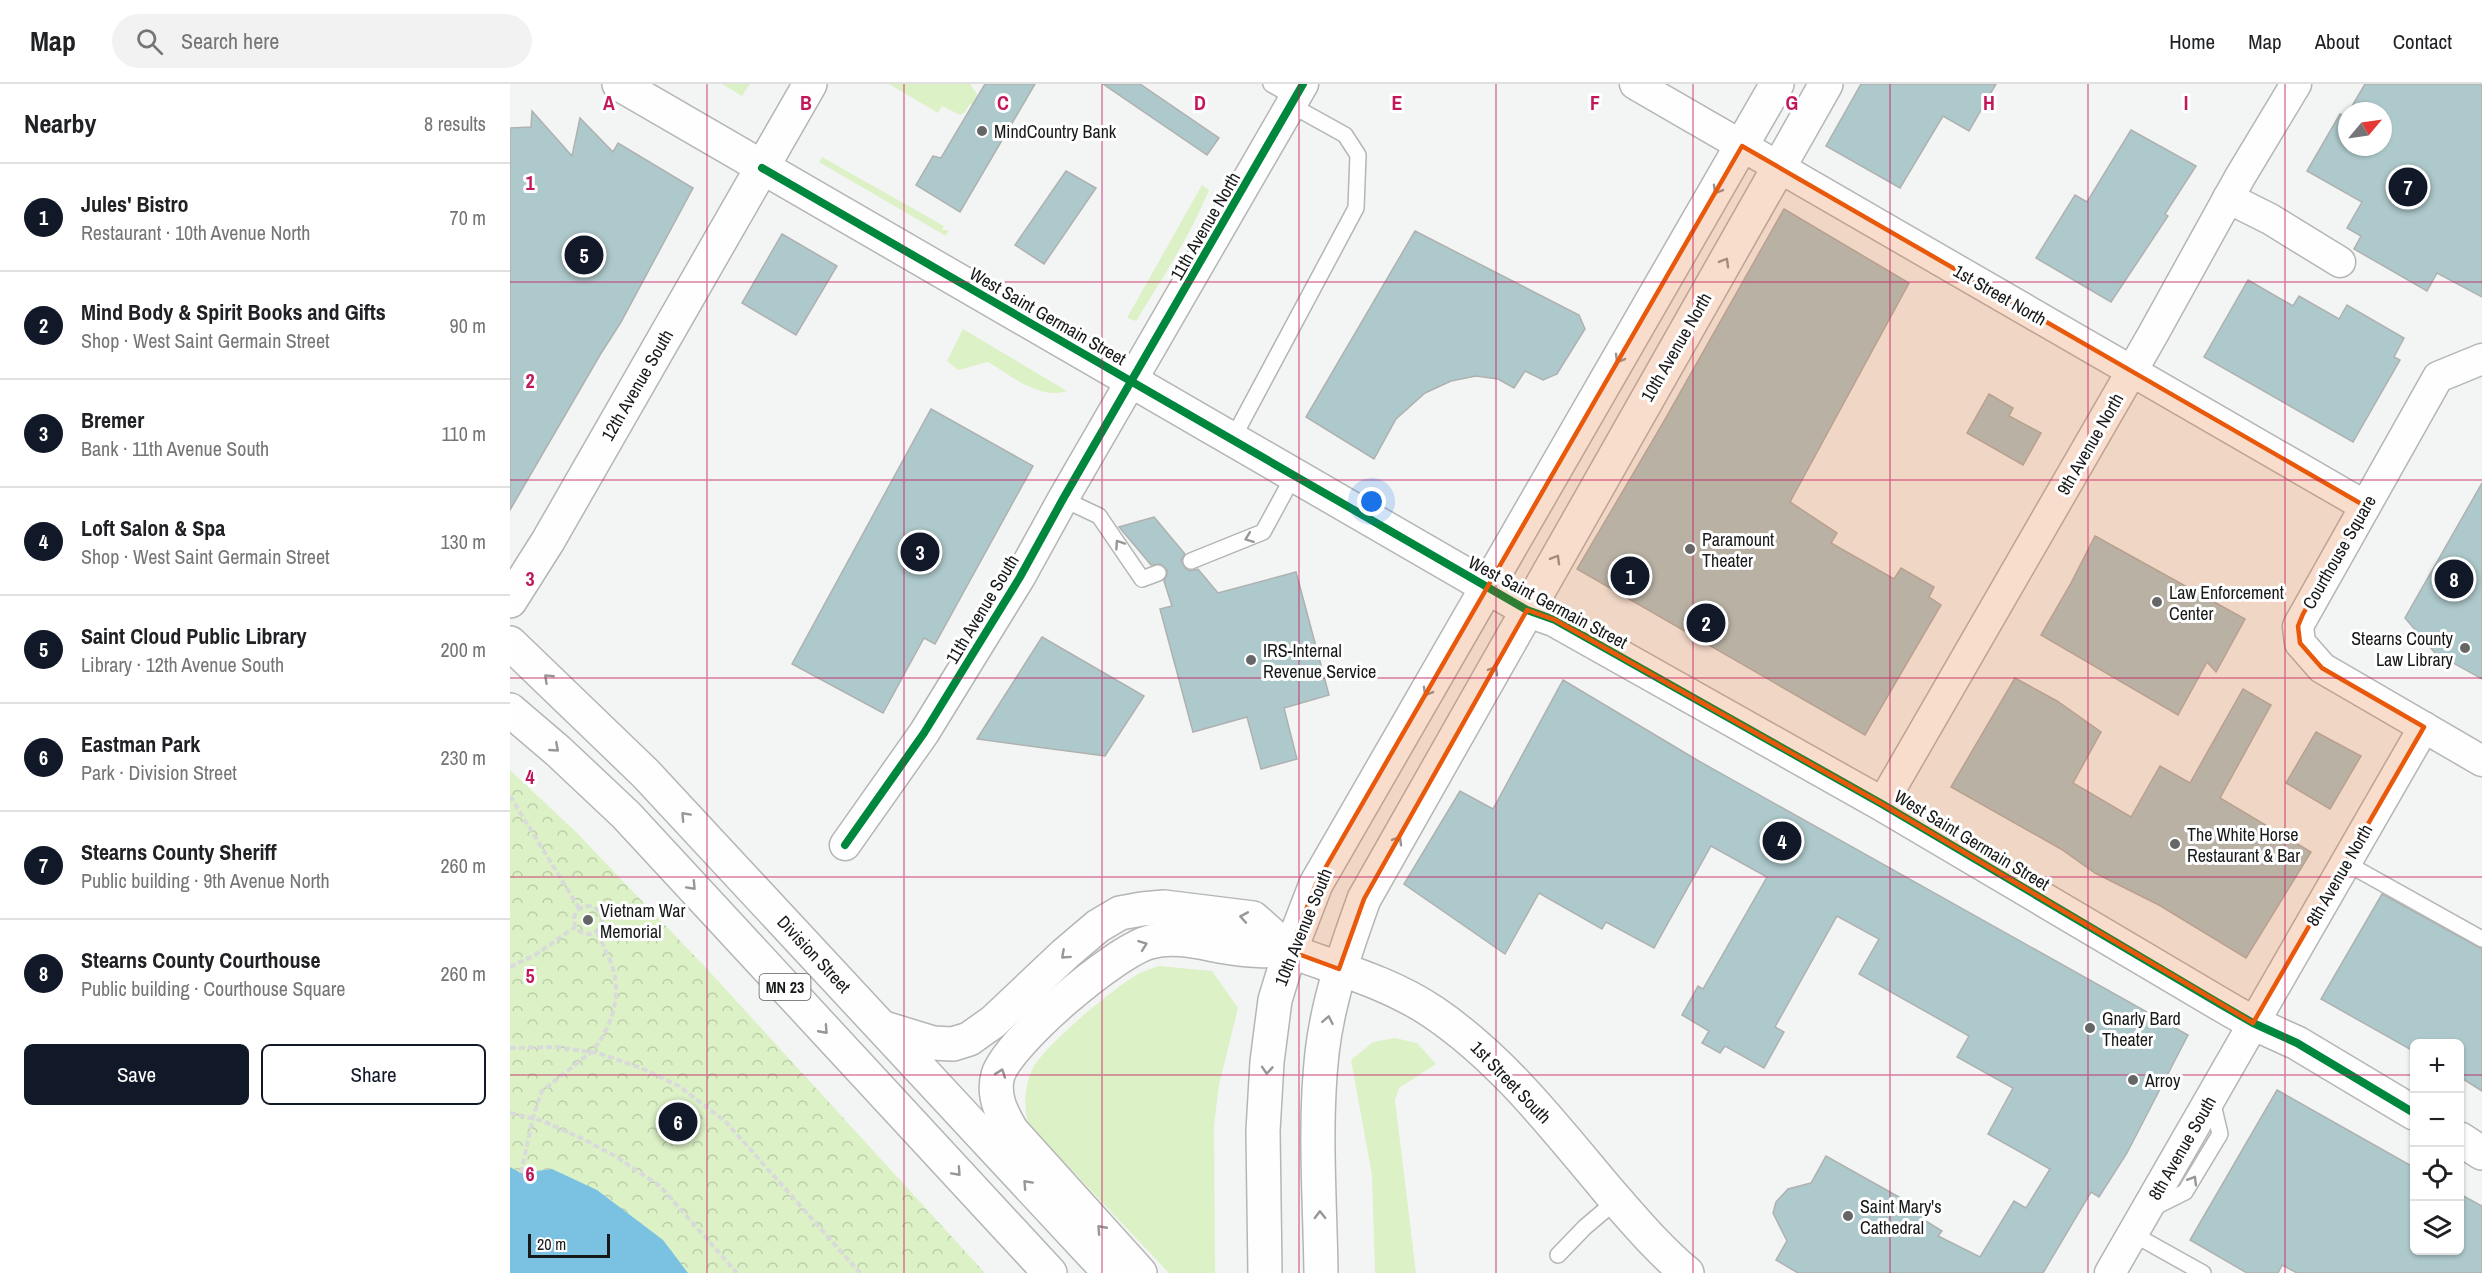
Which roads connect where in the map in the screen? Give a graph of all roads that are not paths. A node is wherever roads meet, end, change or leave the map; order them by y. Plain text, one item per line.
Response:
1 (619, 84) edge
2 (810, 84) edge
3 (1635, 84) edge
4 (1776, 84) edge
5 (1826, 84) edge
6 (2296, 84) edge
7 (1290, 93) edge
8 (1742, 146) junction
9 (1778, 167) junction
10 (762, 168) junction
11 (2228, 198) junction
12 (2340, 262) dead end
13 (2482, 359) edge
14 (2132, 371) junction
15 (1132, 382) junction
16 (1232, 440) junction
17 (1294, 476) junction
18 (1063, 499) junction
19 (2365, 506) junction
20 (1191, 561) dead end
21 (1158, 573) dead end
22 (1488, 587) junction
23 (510, 601) edge
24 (1527, 610) junction
25 (510, 643) edge
26 (510, 710) edge
27 (2424, 727) junction
28 (2482, 761) edge
29 (1882, 804) junction
30 (845, 845) dead end
31 (2346, 863) junction
32 (2482, 939) edge
33 (1290, 951) junction
34 (1338, 969) junction
35 (2253, 1023) junction
36 (882, 1028) junction
37 (2410, 1110) edge
38 (2464, 1142) edge
39 (2482, 1153) edge
40 (1617, 1200) junction
41 (2139, 1223) junction
42 (1558, 1255) dead end
43 (1050, 1273) edge
44 (1110, 1273) edge
45 (1140, 1273) edge
46 (1265, 1273) edge
47 (1321, 1273) edge
48 (1687, 1273) edge
49 (2110, 1273) edge
50 (2203, 1273) edge

1 - 10 main road, West Saint Germain Street
2 - 10 main road, 12th Avenue South
3 - 8 street, 1st Street North
4 - 8 main road
5 - 9 main road, 10th Avenue North
6 - 11 street, 9th Avenue North
7 - 15 street, 11th Avenue North
7 - 16 lane
8 - 9 street, 1st Street North
8 -> 22 main road
9 - 14 street, 1st Street North
24 -> 9 main road, 10th Avenue North
10 - 15 main road, West Saint Germain Street
10 - 23 main road, 12th Avenue South
11 - 12 street
11 - 14 street, 9th Avenue North
13 - 19 street, Courthouse Square
14 - 19 street, 1st Street North
14 - 29 street, 9th Avenue North
15 - 16 main road, West Saint Germain Street
15 - 18 street, 11th Avenue South
16 - 17 main road, West Saint Germain Street
17 -> 20 lane
17 - 22 main road, West Saint Germain Street
21 -> 18 lane
18 - 30 street, 11th Avenue South
19 - 27 street, Courthouse Square
22 - 24 main road, West Saint Germain Street
22 -> 33 main road, 10th Avenue South
24 - 29 main road, West Saint Germain Street
34 -> 24 main road
36 -> 25 main road, Division Street / MN 23
26 -> 43 main road, MN 23
27 - 28 street, Courthouse Square
27 - 31 street, 8th Avenue North
29 - 35 main road, West Saint Germain Street
31 - 32 lane
31 - 35 street, 8th Avenue North
33 - 34 main road, 1st Street South
33 -> 36 main road
45 -> 33 main road
33 -> 46 main road, 10th Avenue South
34 - 40 main road, 1st Street South
47 -> 34 main road
35 - 37 main road, West Saint Germain Street
35 - 41 street, 8th Avenue South
44 -> 36 main road, Division Street / MN 23
38 - 39 main road
40 - 42 lane
40 - 48 main road, 1st Street South
41 - 49 street, 8th Avenue South
41 - 50 lane

